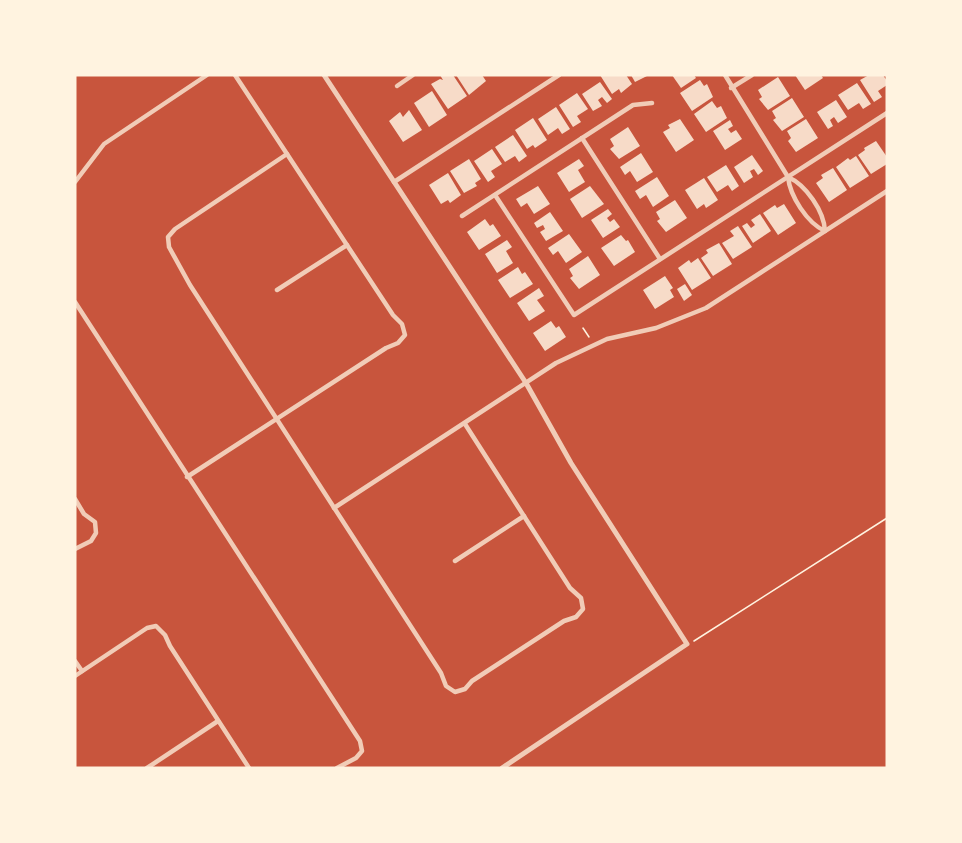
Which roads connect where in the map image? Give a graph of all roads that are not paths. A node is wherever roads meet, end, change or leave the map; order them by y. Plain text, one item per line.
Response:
1 (207, 75) edge
2 (236, 75) edge
3 (324, 75) edge
4 (413, 75) edge
5 (559, 75) edge
6 (725, 75) edge
7 (752, 75) edge
8 (397, 86) dead end
9 (731, 88) junction
10 (652, 103) dead end
11 (887, 113) edge
12 (582, 138) junction
13 (288, 154) junction
14 (788, 177) junction
15 (75, 182) edge
16 (394, 182) junction
17 (887, 191) edge
18 (495, 195) junction
19 (462, 216) dead end
20 (825, 231) junction
21 (347, 245) junction
22 (660, 259) junction
23 (277, 291) dead end
24 (75, 302) edge
25 (526, 383) junction
26 (276, 419) junction
27 (465, 424) junction
28 (187, 477) junction
29 (75, 499) edge
30 (334, 508) junction
31 (524, 516) junction
32 (75, 549) edge
33 (455, 561) dead end
34 (75, 661) edge
35 (82, 671) junction
36 (75, 676) edge
37 (218, 721) junction
38 (147, 768) edge
39 (249, 768) edge
40 (337, 768) edge
41 (502, 768) edge

1 - 15 street
2 - 13 street
3 - 16 street
4 - 8 street
5 - 16 street
6 - 9 street
7 - 9 street
9 - 14 street
10 - 12 street
11 - 14 street
12 - 18 street
12 - 22 street
13 - 21 street
13 - 26 street
14 - 20 street
14 - 20 street
14 - 22 street
16 - 25 street
17 - 20 street
18 - 19 street
18 - 22 street
20 - 25 street
21 - 23 street
21 - 26 street
24 - 28 street
25 - 27 street
25 - 41 street
26 - 28 street
26 - 30 street
27 - 30 street
27 - 31 street
28 - 40 street
29 - 32 street
30 - 31 street
31 - 33 street
34 - 35 street
35 - 36 street
35 - 37 street
37 - 38 street
37 - 39 street

